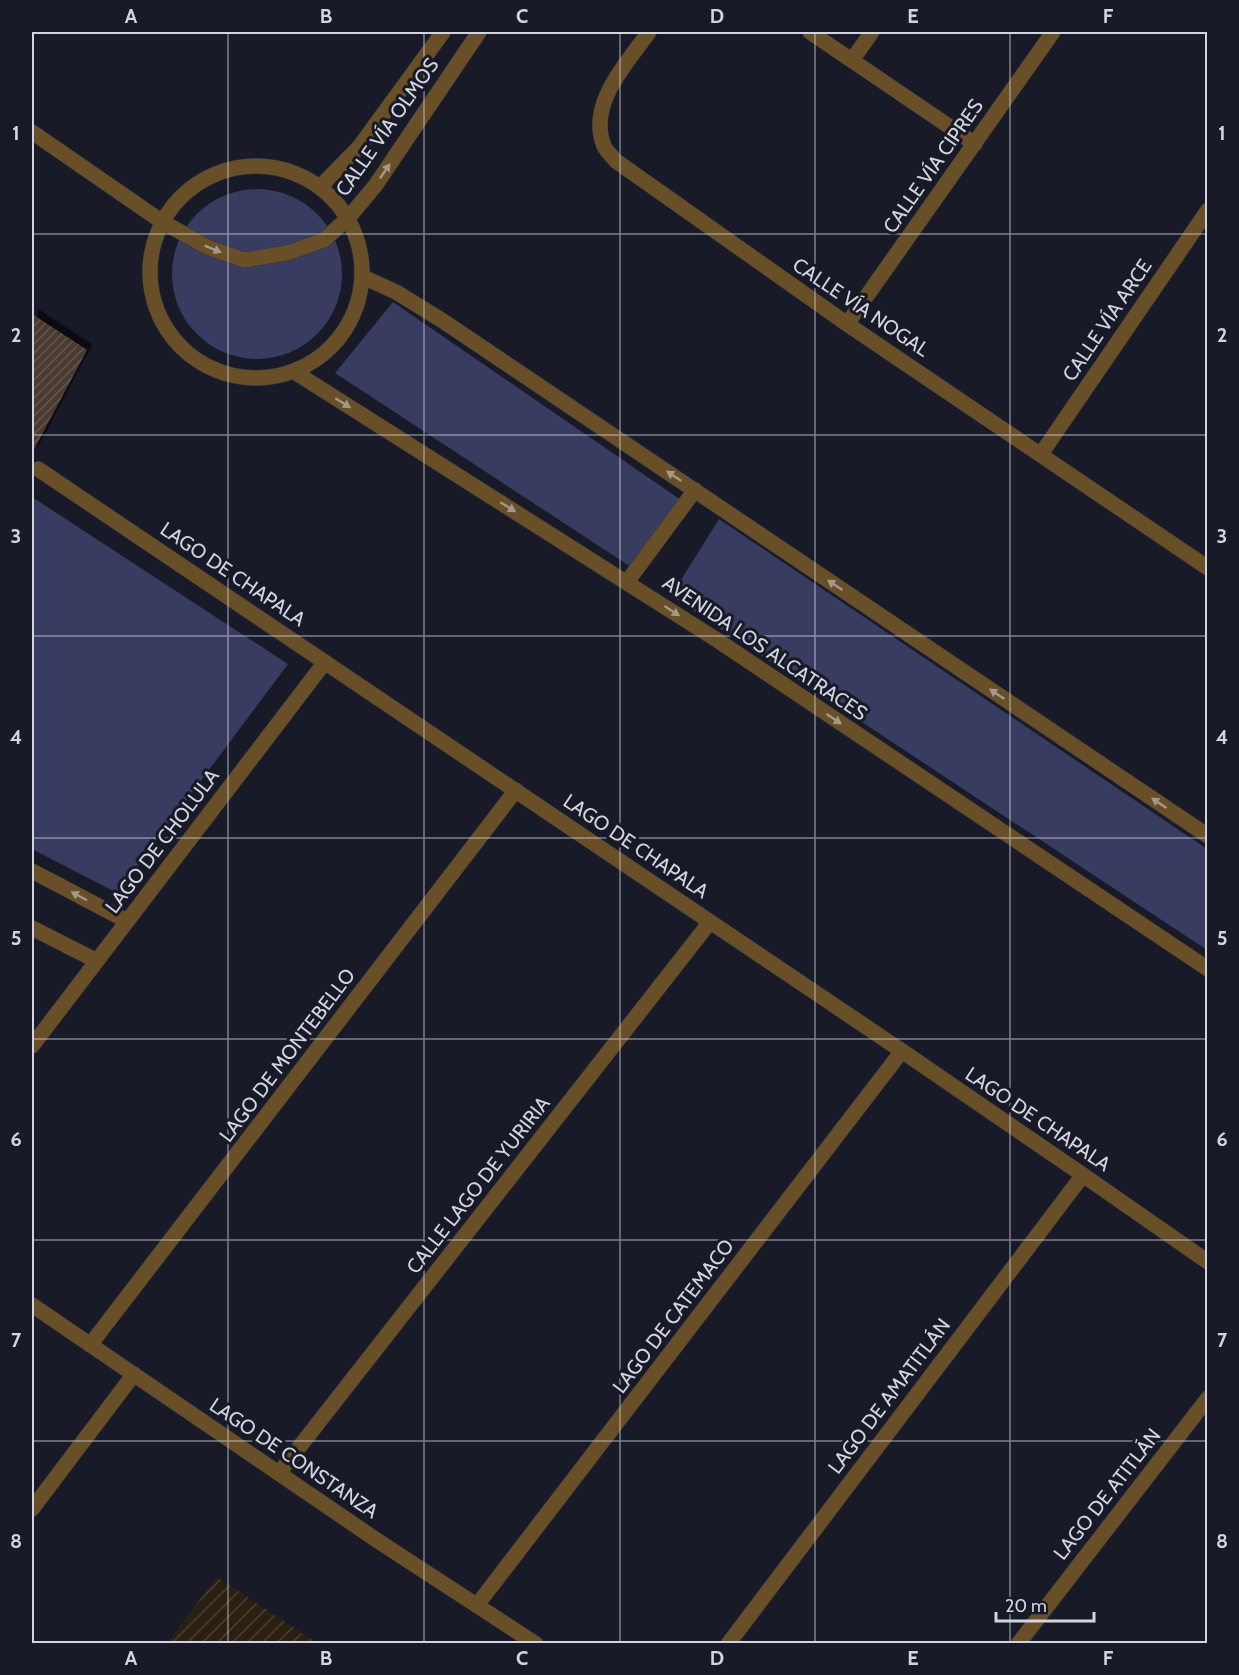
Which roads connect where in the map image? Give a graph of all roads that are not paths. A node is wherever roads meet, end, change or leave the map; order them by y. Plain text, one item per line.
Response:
1 (443, 32) edge
2 (479, 32) edge
3 (649, 32) edge
4 (810, 32) edge
5 (873, 32) edge
6 (1053, 32) edge
7 (852, 60) junction
8 (32, 132) edge
9 (975, 144) junction
10 (320, 187) junction
11 (1208, 210) edge
12 (349, 217) junction
13 (161, 221) junction
14 (363, 277) junction
15 (847, 324) junction
16 (293, 371) junction
17 (1041, 454) junction
18 (38, 469) dead end
19 (695, 490) junction
20 (1208, 568) edge
21 (627, 582) junction
22 (326, 662) junction
23 (516, 790) junction
24 (1208, 836) edge
25 (32, 871) edge
26 (127, 921) junction
27 (710, 922) junction
28 (32, 928) edge
29 (97, 961) junction
30 (1208, 969) edge
31 (32, 1046) edge
32 (902, 1051) junction
33 (1083, 1174) junction
34 (1208, 1262) edge
35 (32, 1305) edge
36 (90, 1345) junction
37 (134, 1374) junction
38 (1208, 1398) edge
39 (279, 1473) junction
40 (32, 1509) edge
41 (477, 1605) junction
42 (536, 1644) edge
43 (728, 1644) edge
44 (1018, 1644) edge

1 - 10 street, CALLE VÍA OLMOS
12 -> 2 street, CALLE VÍA OLMOS
3 - 15 street, CALLE VÍA NOGAL
4 - 7 street
5 - 7 street
6 - 9 street, CALLE VÍA CIPRES
7 - 9 street
8 - 13 street
9 - 15 street, CALLE VÍA CIPRES
10 - 12 street
10 - 13 street
11 - 17 street, CALLE VÍA ARCE
13 -> 12 street
12 - 14 street
13 - 16 street
14 - 16 street
19 -> 14 street
15 - 17 street, CALLE VÍA NOGAL
16 -> 21 street, AVENIDA LOS ALCATRACES
17 - 20 street, CALLE VÍA NOGAL
18 - 22 street, LAGO DE CHAPALA
19 - 21 street
24 -> 19 street
21 -> 30 street, AVENIDA LOS ALCATRACES
22 - 23 street, LAGO DE CHAPALA
22 - 26 street, LAGO DE CHOLULA
23 - 27 street, LAGO DE CHAPALA
23 - 36 street, LAGO DE MONTEBELLO
26 -> 25 street
26 - 29 street, LAGO DE CHOLULA
27 - 32 street, LAGO DE CHAPALA
27 - 39 street, CALLE LAGO DE YURIRIA
28 - 29 street
29 - 31 street, LAGO DE CHOLULA
32 - 33 street, LAGO DE CHAPALA
32 - 41 street, LAGO DE CATEMACO
33 - 34 street, LAGO DE CHAPALA
33 - 43 street, LAGO DE AMATITLÁN
35 - 36 street, LAGO DE CONSTANZA
36 - 37 street, LAGO DE CONSTANZA
37 - 39 street, LAGO DE CONSTANZA
37 - 40 street
38 - 44 street, LAGO DE ATITLÁN
39 - 41 street, LAGO DE CONSTANZA
41 - 42 street, LAGO DE CONSTANZA

